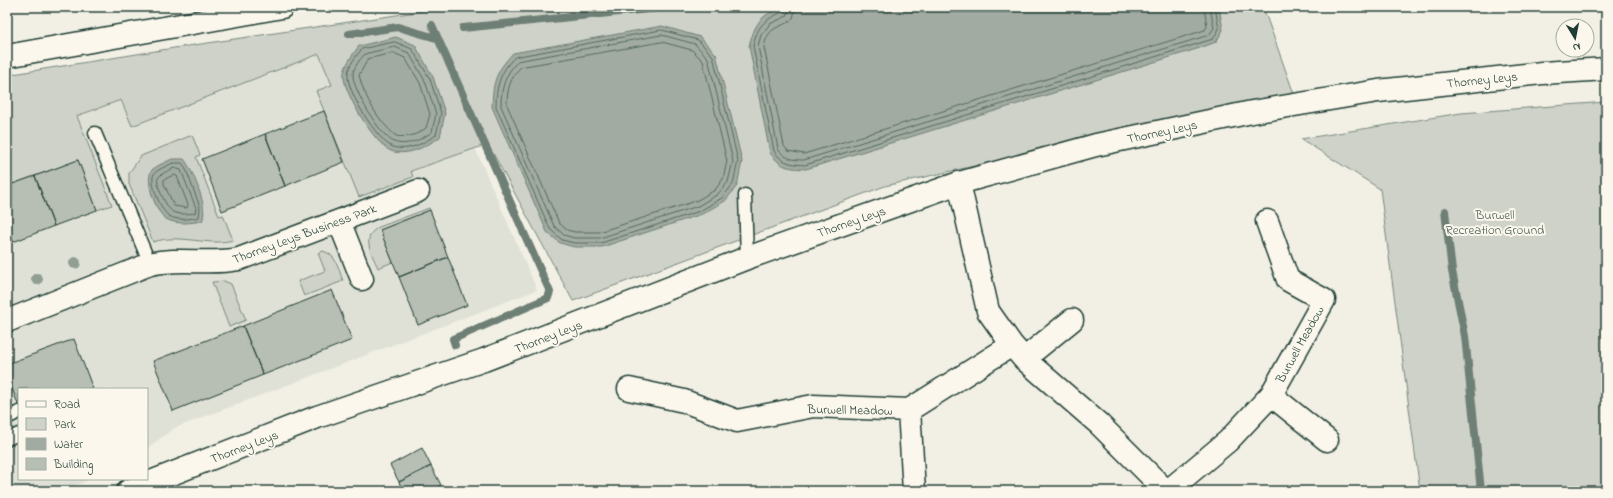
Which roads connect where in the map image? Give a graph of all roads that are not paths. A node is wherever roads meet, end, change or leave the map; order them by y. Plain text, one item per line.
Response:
1 (282, 7) edge
2 (7, 56) edge
3 (1606, 69) edge
4 (95, 133) dead end
5 (959, 183) junction
6 (418, 191) dead end
7 (745, 195) dead end
8 (339, 221) junction
9 (1267, 221) dead end
10 (746, 258) junction
11 (150, 264) junction
12 (362, 279) dead end
13 (1072, 320) dead end
14 (7, 321) edge
15 (1018, 352) junction
16 (629, 389) dead end
17 (1271, 395) junction
18 (909, 410) junction
19 (18, 412) edge
20 (7, 418) edge
21 (18, 434) edge
22 (7, 439) edge
23 (1327, 440) dead end
24 (128, 491) edge
25 (914, 491) edge
26 (1167, 491) edge

1 - 2 main road
3 - 5 main road, Thorney Leys
4 - 11 lane
5 - 10 main road, Thorney Leys
5 - 15 main road, Burwell Meadow
6 - 8 main road, Thorney Leys Business Park
7 - 10 lane
8 - 11 main road, Thorney Leys Business Park
8 - 12 main road
9 - 17 main road, Burwell Meadow
10 - 24 main road, Thorney Leys
11 - 14 main road, Thorney Leys Business Park
13 - 15 main road, Burwell Meadow
15 - 18 main road, Burwell Meadow
15 - 26 main road, Burwell Meadow
16 - 18 main road, Burwell Meadow
17 - 23 main road, Burwell Meadow
17 - 26 main road, Burwell Meadow
18 - 25 main road, Burwell Meadow
19 - 20 lane
21 - 22 lane

